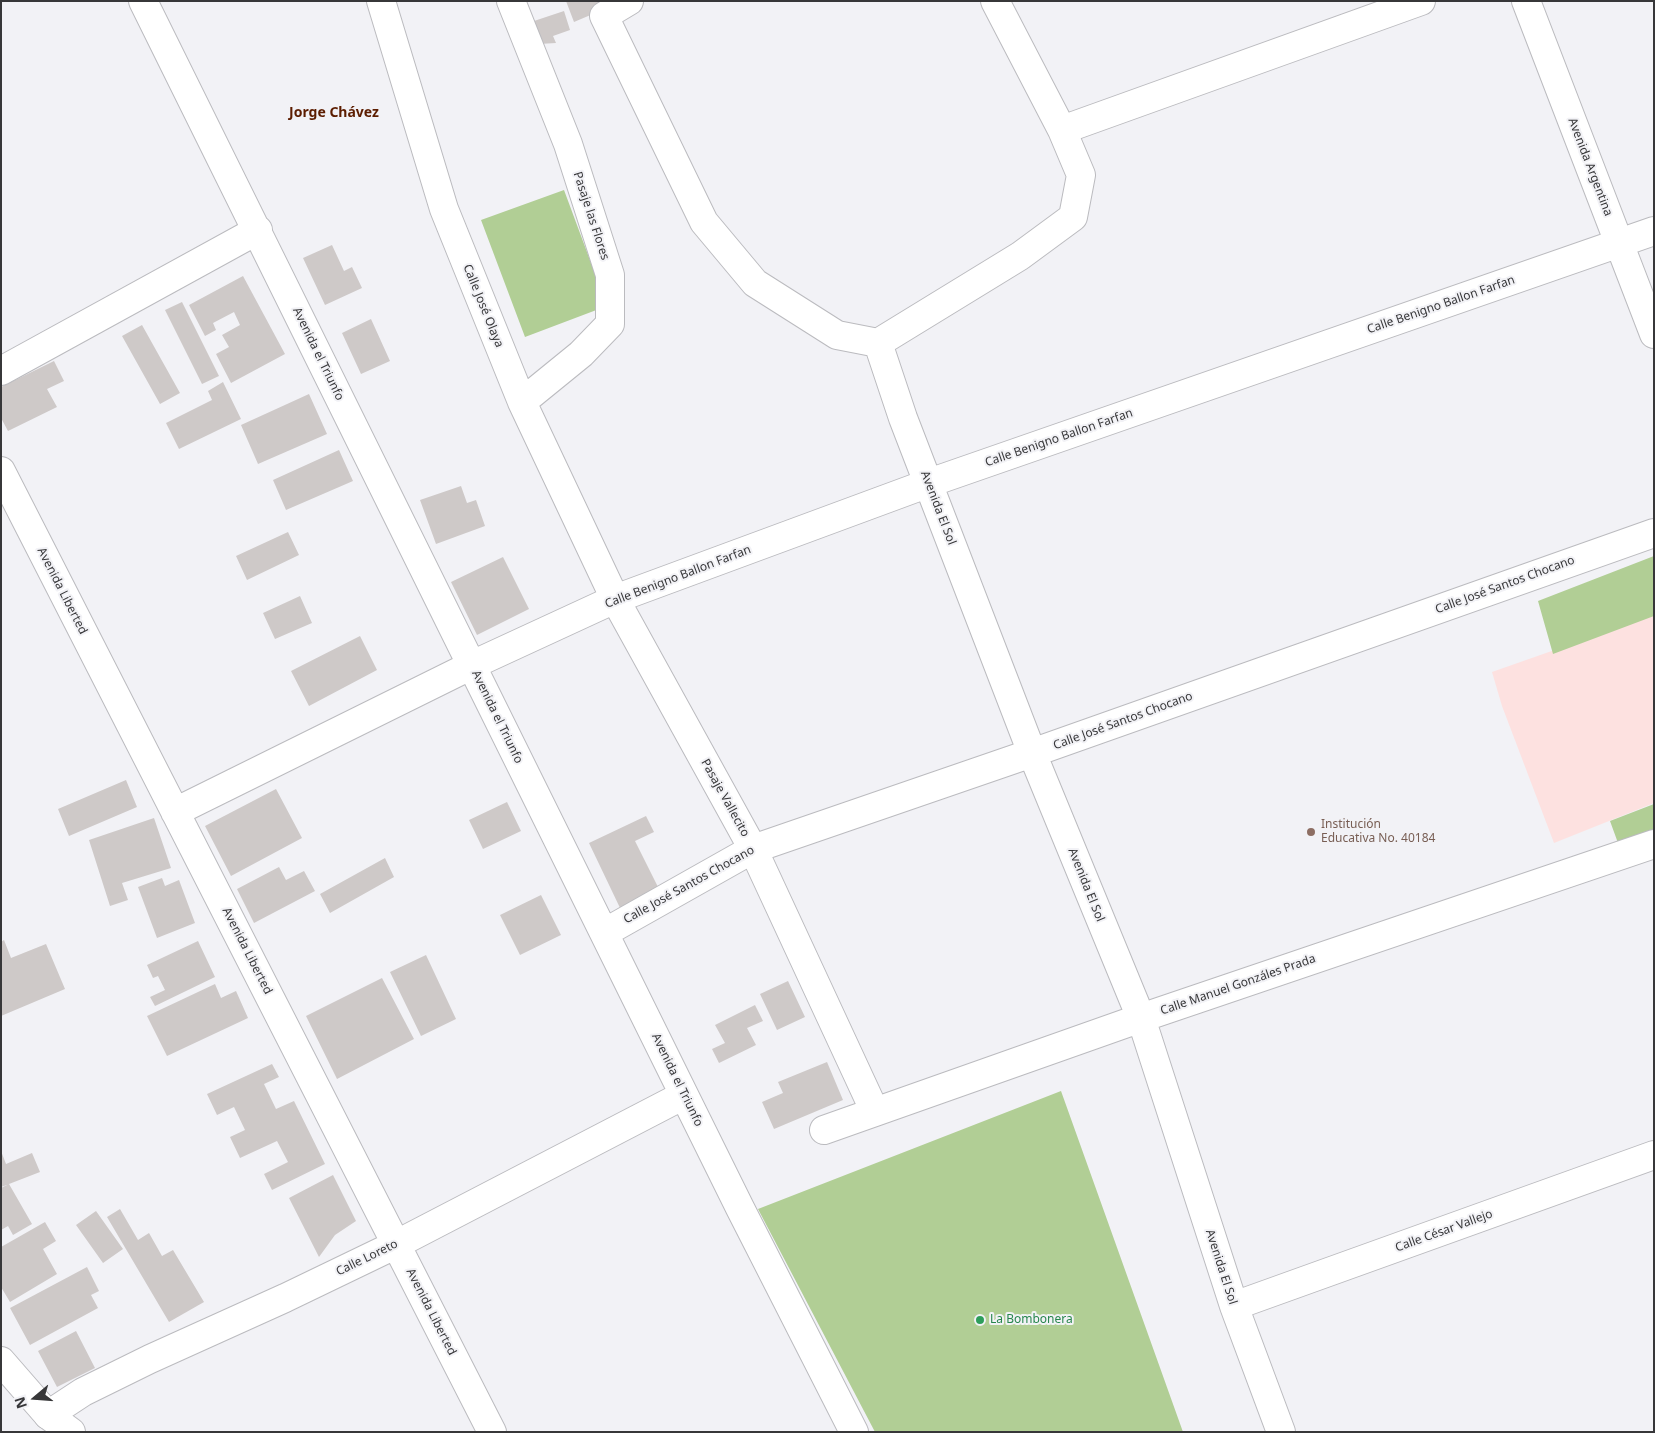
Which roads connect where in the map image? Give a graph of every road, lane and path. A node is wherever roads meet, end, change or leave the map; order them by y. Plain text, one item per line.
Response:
1 (143, 1) edge
2 (381, 1) edge
3 (511, 1) edge
4 (629, 1) edge
5 (995, 1) edge
6 (1421, 1) edge
7 (1526, 1) edge
8 (1062, 130) junction
9 (258, 230) junction
10 (1654, 231) edge
11 (1620, 243) junction
12 (1654, 334) edge
13 (878, 343) junction
14 (1, 371) edge
15 (522, 402) junction
16 (1, 471) edge
17 (929, 483) junction
18 (1654, 533) edge
19 (615, 600) junction
20 (472, 665) junction
21 (1032, 754) junction
22 (175, 812) junction
23 (1654, 844) edge
24 (752, 849) junction
25 (604, 933) junction
26 (1140, 1018) junction
27 (684, 1095) junction
28 (875, 1112) junction
29 (824, 1130) dead end
30 (1654, 1155) edge
31 (397, 1244) junction
32 (1234, 1306) junction
33 (1, 1361) edge
34 (48, 1415) junction
35 (71, 1432) edge
36 (492, 1432) edge
37 (854, 1432) edge
38 (1281, 1432) edge

1 - 9 street, Avenida el Triunfo
2 - 15 street, Calle José Olaya
3 - 15 street, Pasaje las Flores
4 - 13 street
5 - 8 street
6 - 8 street
7 - 11 street, Avenida Argentina
8 - 13 street
9 - 14 street
9 - 20 street, Avenida el Triunfo
10 - 11 street, Calle Benigno Ballon Farfan
11 - 12 street, Avenida Argentina
11 - 17 street, Calle Benigno Ballon Farfan
13 - 17 street, Avenida El Sol
15 - 19 street, Calle José Olaya
16 - 22 street, Avenida Liberted
17 - 19 street, Calle Benigno Ballon Farfan
17 - 21 street, Avenida El Sol
18 - 21 street, Calle José Santos Chocano
19 - 20 street, Calle Benigno Ballon Farfan
19 - 24 street, Pasaje Vallecito
20 - 22 street, Calle Benigno Ballon Farfan
20 - 25 street, Avenida el Triunfo
21 - 24 street, Calle José Santos Chocano
21 - 26 street, Avenida El Sol
22 - 31 street, Avenida Liberted
23 - 26 street, Calle Manuel Gonzáles Prada
24 - 25 street, Calle José Santos Chocano
24 - 28 street, Pasaje Vallecito
25 - 27 street, Avenida el Triunfo
26 - 28 street, Calle Manuel Gonzáles Prada
26 - 32 street, Avenida El Sol
27 - 31 street, Calle Loreto
27 - 37 street, Avenida el Triunfo
28 - 29 street, Calle Manuel Gonzáles Prada
30 - 32 street, Calle César Vallejo
31 - 34 street, Calle Loreto
31 - 36 street, Avenida Liberted
32 - 38 street, Avenida El Sol
33 - 34 street
34 - 35 street

